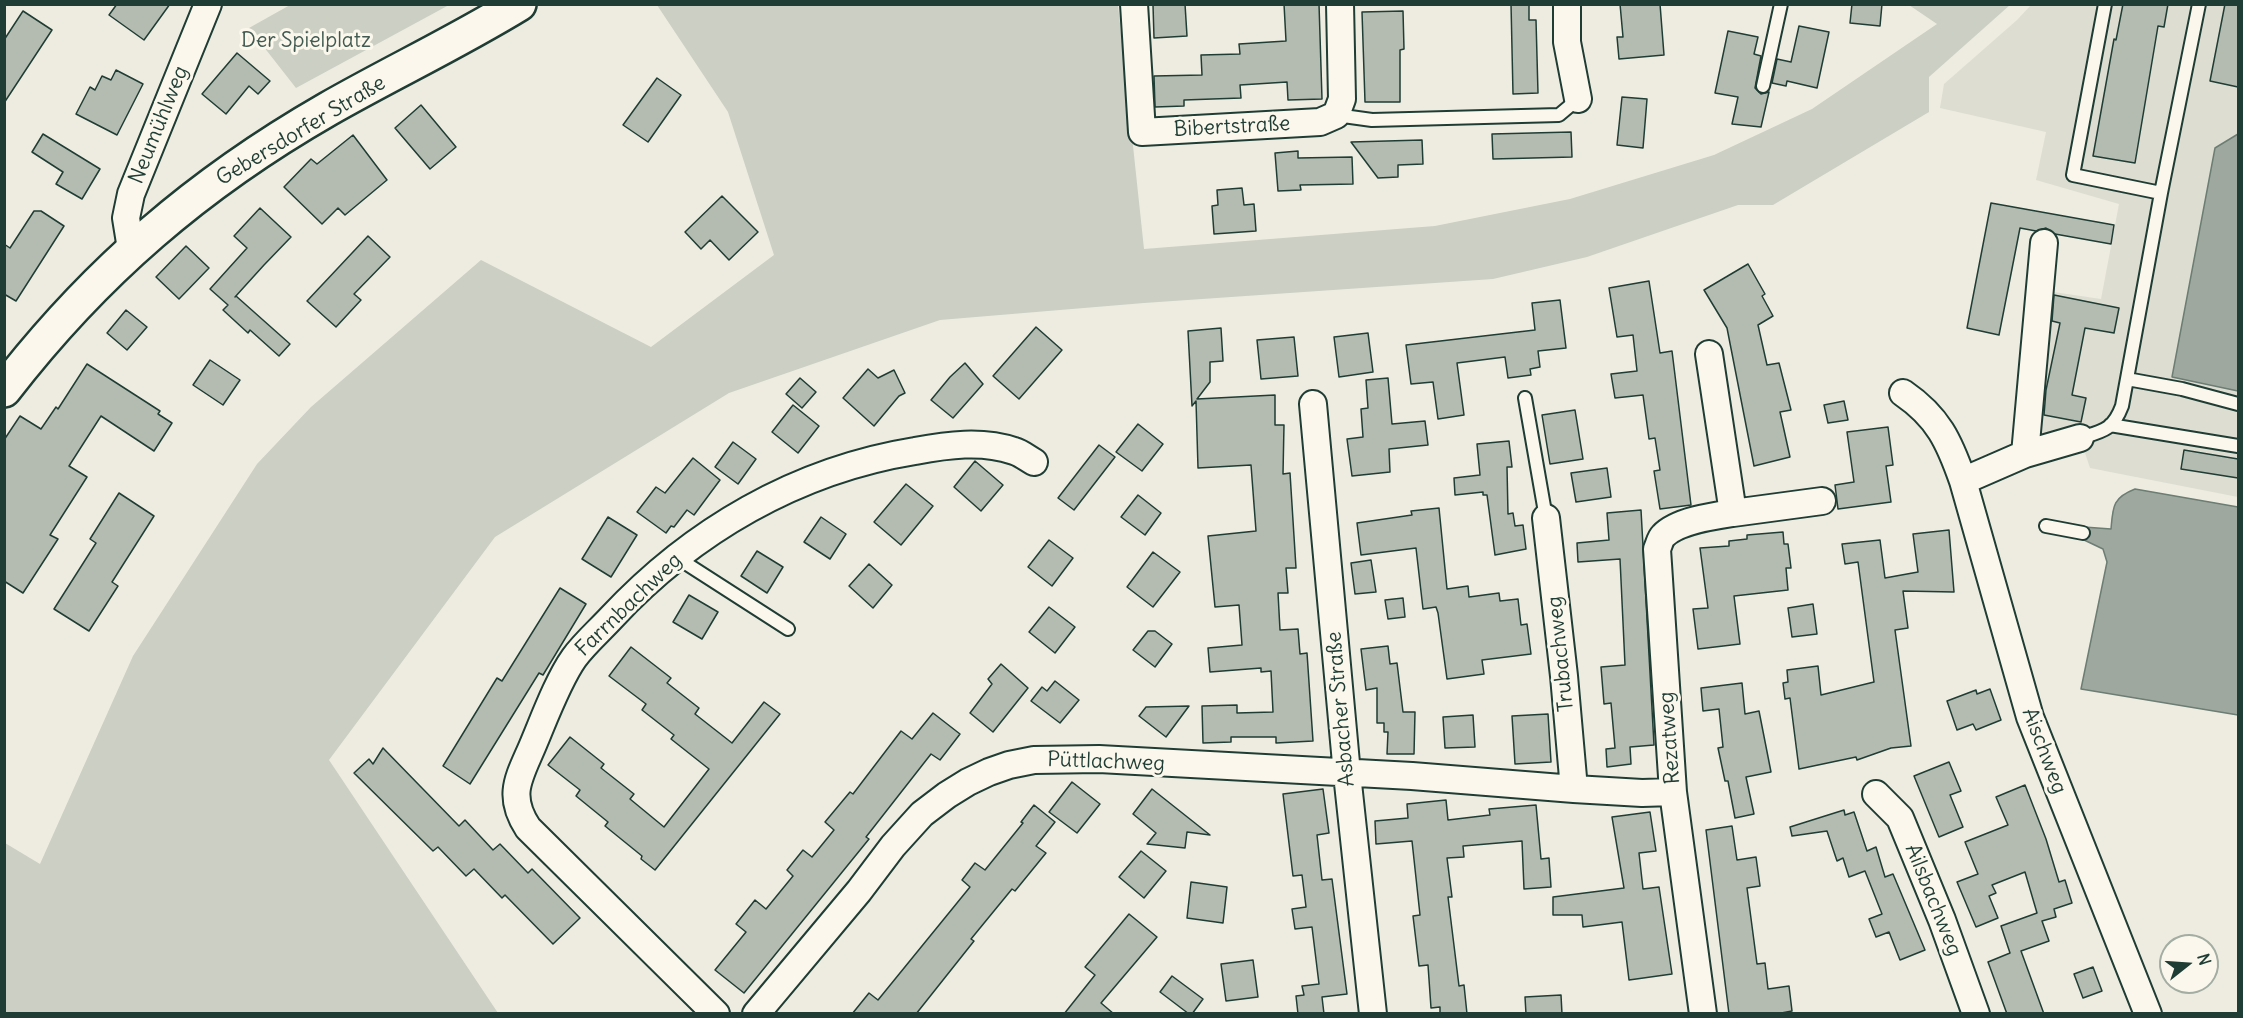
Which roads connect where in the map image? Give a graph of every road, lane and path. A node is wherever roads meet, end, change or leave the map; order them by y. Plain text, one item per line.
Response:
1 (208, 4) edge
2 (519, 4) edge
3 (1134, 4) edge
4 (1340, 4) edge
5 (1567, 4) edge
6 (1781, 4) edge
7 (2105, 4) edge
8 (2199, 4) edge
9 (1763, 86) dead end
10 (1578, 99) joint
11 (1336, 115) junction
12 (2161, 193) junction
13 (2044, 243) dead end
14 (131, 249) junction
15 (1709, 354) dead end
16 (2127, 379) junction
17 (4, 390) edge
18 (1903, 393) dead end
19 (1525, 398) dead end
20 (1313, 404) dead end
21 (2238, 404) edge
22 (2110, 425) junction
23 (2080, 438) joint
24 (2238, 446) edge
25 (2025, 454) junction
26 (1034, 462) dead end
27 (1963, 481) junction
28 (1822, 501) dead end
29 (1733, 513) junction
30 (1546, 518) joint
31 (2046, 526) dead end
32 (2083, 533) dead end
33 (676, 557) junction
34 (788, 629) dead end
35 (1347, 774) junction
36 (1574, 789) junction
37 (1673, 792) junction
38 (1876, 794) dead end
39 (716, 1014) edge
40 (756, 1014) edge
41 (1373, 1014) edge
42 (1703, 1014) edge
43 (1976, 1014) edge
44 (2148, 1014) edge

1 - 14 street, Neumühlweg
2 - 14 main road, Gebersdorfer Straße
3 - 11 street, Bibertstraße
4 - 11 street
5 - 10 street
6 - 9 lane
7 - 12 lane
8 - 12 lane
10 - 11 lane
12 - 16 lane
13 - 25 street
14 - 17 main road, Gebersdorfer Straße
15 - 29 street
16 - 21 lane
16 - 22 lane
18 - 27 street, Aischweg
19 - 30 lane
20 - 35 street, Asbacher Straße
22 - 23 lane
22 - 24 lane
23 - 25 street
25 - 27 street
26 - 33 street, Farrnbachweg
27 - 44 street, Aischweg
28 - 29 street, Rezatweg
29 - 37 street, Rezatweg
30 - 36 street, Trubachweg
31 - 32 lane
33 - 34 lane
33 - 39 street, Farrnbachweg
35 - 36 street
35 - 40 street, Püttlachweg
35 - 41 street, Asbacher Straße
36 - 37 street
37 - 42 street, Rezatweg
38 - 43 street, Ailsbachweg

